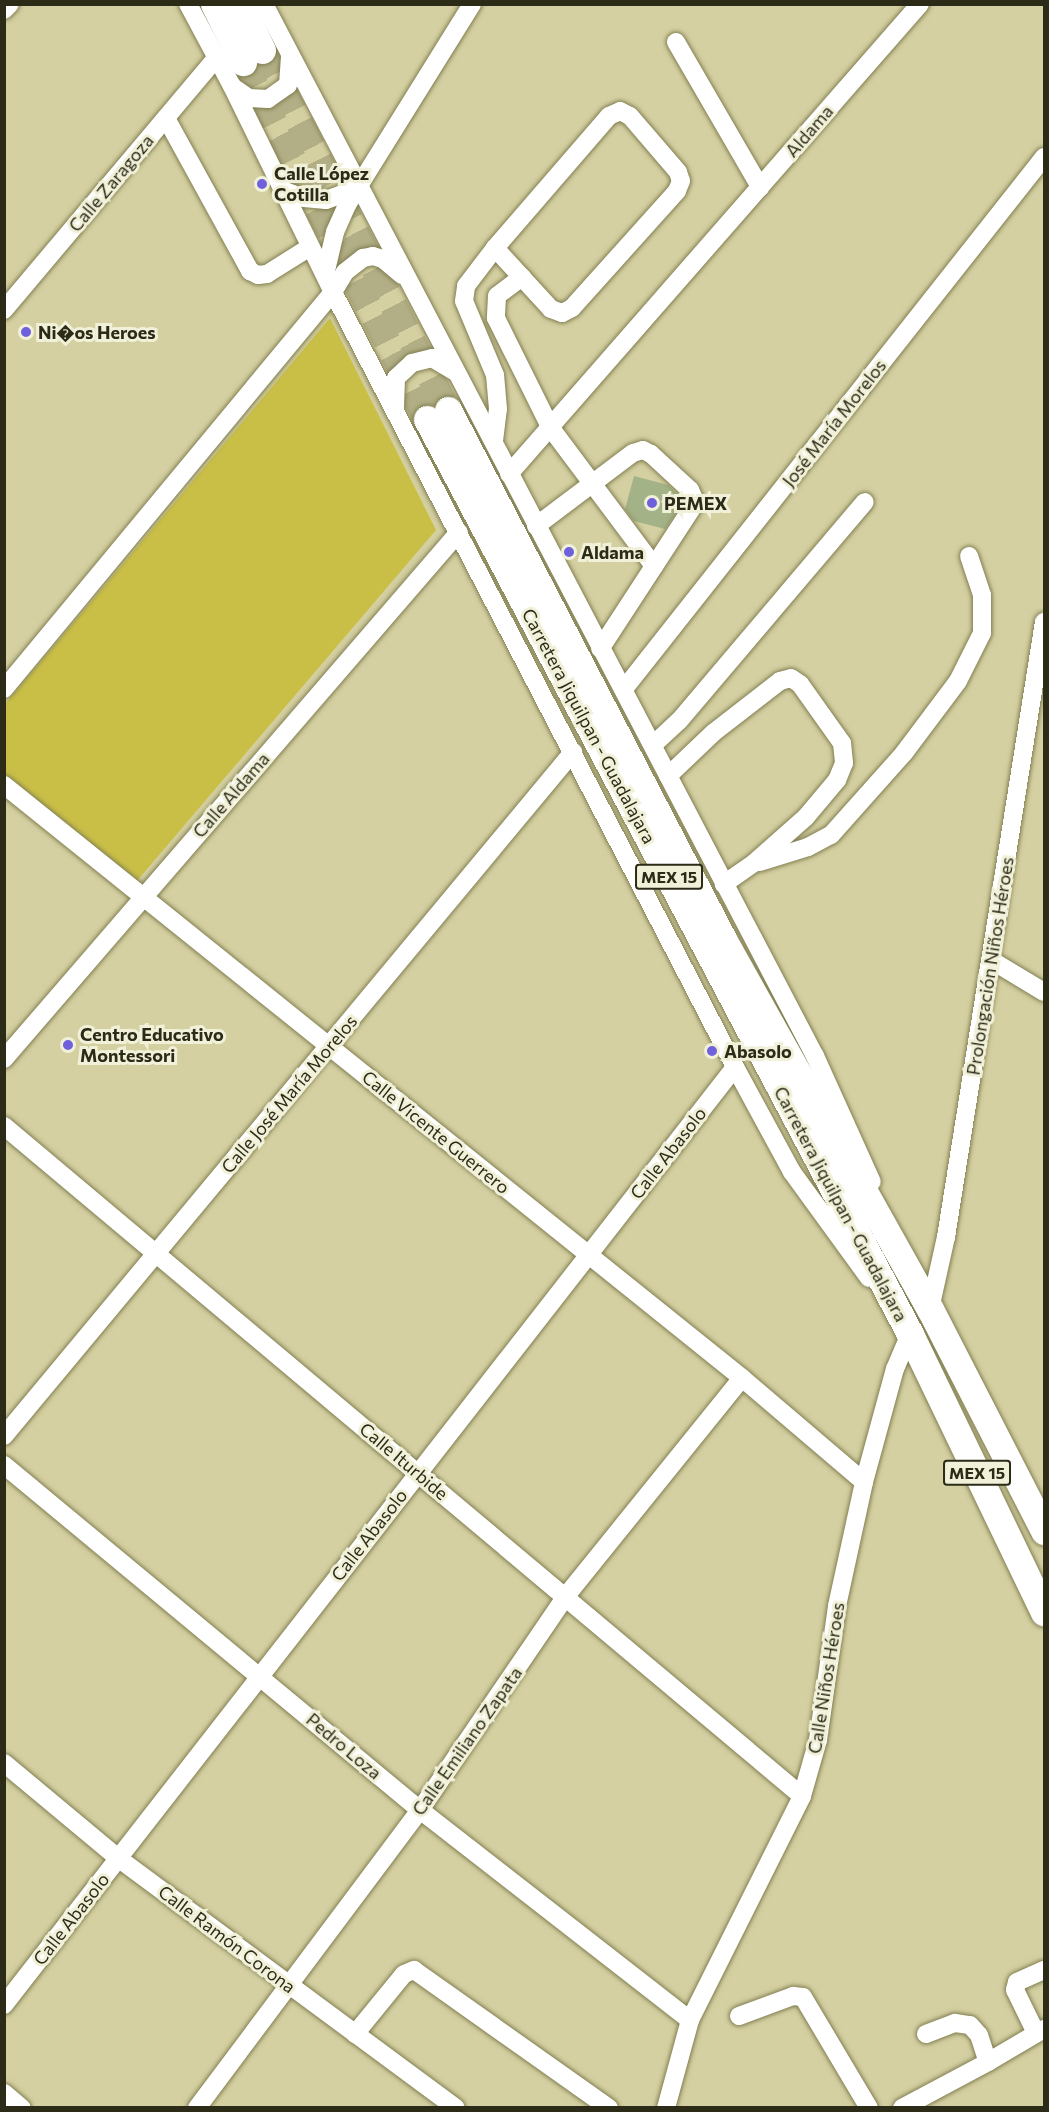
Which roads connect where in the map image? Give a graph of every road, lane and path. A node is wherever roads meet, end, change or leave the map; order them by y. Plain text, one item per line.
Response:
1 (10, 4) edge
2 (188, 4) edge
3 (214, 4) edge
4 (240, 4) edge
5 (264, 4) edge
6 (472, 4) edge
7 (920, 4) edge
8 (4, 10) edge
9 (676, 42) dead end
10 (289, 54) junction
11 (217, 57) junction
12 (246, 66) junction
13 (166, 118) junction
14 (1044, 157) edge
15 (760, 187) junction
16 (359, 188) junction
17 (282, 190) junction
18 (310, 247) junction
19 (495, 248) junction
20 (325, 275) junction
21 (522, 278) junction
22 (411, 283) junction
23 (333, 292) junction
24 (4, 310) edge
25 (456, 373) junction
26 (394, 407) junction
27 (550, 427) junction
28 (494, 441) junction
29 (509, 474) junction
30 (592, 484) junction
31 (865, 502) dead end
32 (536, 526) junction
33 (459, 532) junction
34 (969, 556) dead end
35 (654, 566) junction
36 (1044, 622) edge
37 (1043, 647) edge
38 (600, 649) junction
39 (4, 688) edge
40 (624, 689) junction
41 (653, 745) junction
42 (573, 752) junction
43 (668, 776) junction
44 (4, 785) edge
45 (754, 864) junction
46 (724, 884) junction
47 (144, 897) junction
48 (992, 960) junction
49 (1044, 992) edge
50 (329, 1046) junction
51 (4, 1059) edge
52 (735, 1067) junction
53 (4, 1126) edge
54 (156, 1254) junction
55 (588, 1255) junction
56 (930, 1309) junction
57 (910, 1334) junction
58 (742, 1378) junction
59 (4, 1436) edge
60 (4, 1464) edge
61 (417, 1472) junction
62 (864, 1482) junction
63 (1044, 1531) edge
64 (566, 1596) junction
65 (1044, 1611) edge
66 (259, 1676) junction
67 (4, 1763) edge
68 (802, 1796) junction
69 (420, 1809) junction
70 (118, 1858) junction
71 (1044, 1970) edge
72 (289, 1985) junction
73 (4, 2005) edge
74 (739, 2016) dead end
75 (690, 2020) junction
76 (1040, 2031) edge
77 (355, 2034) junction
78 (926, 2034) dead end
79 (988, 2062) junction
80 (4, 2093) edge
81 (455, 2107) edge
82 (22, 2108) edge
83 (197, 2108) edge
84 (609, 2108) edge
85 (666, 2108) edge
86 (869, 2108) edge
87 (902, 2108) edge

1 - 8 street
2 - 11 street
3 - 12 highway
4 - 12 highway
5 - 10 street
6 - 16 street
7 - 15 street, Aldama
9 - 15 street
10 - 12 street
10 - 16 street
11 - 12 street
11 - 13 street, Calle Zaragoza
12 - 17 street
13 - 18 street
13 - 24 street, Calle Zaragoza
14 - 40 street, José María Morelos
15 - 27 street, Aldama
16 - 17 street
16 - 20 street
16 - 22 street
17 - 18 street
18 - 20 street
19 - 21 street
19 - 21 street
19 - 28 street
20 - 23 street
21 - 27 street
22 - 23 street
22 - 25 street
23 - 26 street
23 - 39 street
25 - 26 street
25 - 28 street
26 - 33 street
27 - 29 street, Aldama
27 - 30 street
28 - 29 street
29 - 32 street
30 - 32 street
30 - 35 street
30 - 35 street
31 - 41 street
32 - 38 street
33 - 42 street
33 - 47 street, Calle Aldama
34 - 45 street
35 - 38 street
36 - 37 street, Prolongación Niños Héroes
37 - 48 street, Prolongación Niños Héroes
38 - 40 street
40 - 41 street
41 - 43 street
42 - 50 street, Calle José María Morelos
42 - 52 street
43 - 45 street
43 - 46 street
44 - 47 street, Calle Vicente Guerrero
45 - 46 street
46 - 56 street
47 - 50 street, Calle Vicente Guerrero
47 - 51 street, Calle Aldama
48 - 49 street
48 - 56 street, Prolongación Niños Héroes
50 - 54 street, Calle José María Morelos
50 - 55 street, Calle Vicente Guerrero
52 - 55 street, Calle Abasolo
52 - 57 street
53 - 54 street, Calle Iturbide
54 - 59 street, Calle José María Morelos
54 - 61 street, Calle Iturbide
55 - 58 street, Calle Vicente Guerrero
55 - 61 street, Calle Abasolo
56 - 57 highway, Carretera Jiquilpan - Guadalajara / MEX 15
56 - 63 highway, Carretera Jiquilpan - Guadalajara / MEX 15
57 - 62 street, Calle Niños Héroes
57 - 65 highway, Carretera Jiquilpan - Guadalajara / MEX 15
58 - 62 street, Calle Vicente Guerrero
58 - 64 street, Calle Emiliano Zapata
60 - 66 street, Pedro Loza
61 - 64 street, Calle Iturbide
61 - 66 street, Calle Abasolo
62 - 68 street, Calle Niños Héroes
64 - 68 street, Calle Iturbide
64 - 69 street, Calle Emiliano Zapata
66 - 69 street, Pedro Loza
66 - 70 street, Calle Abasolo
67 - 70 street, Calle Ramón Corona
68 - 75 street, Calle Niños Héroes
69 - 72 street, Calle Emiliano Zapata
69 - 75 street, Pedro Loza
70 - 72 street, Calle Ramón Corona
70 - 73 street, Calle Abasolo
71 - 76 street
72 - 77 street, Calle Ramón Corona
72 - 83 street, Calle Emiliano Zapata
74 - 86 street
75 - 85 street, Calle Niños Héroes
76 - 79 street
77 - 81 street, Calle Ramón Corona
77 - 84 street
78 - 79 street
79 - 87 street
80 - 82 street

